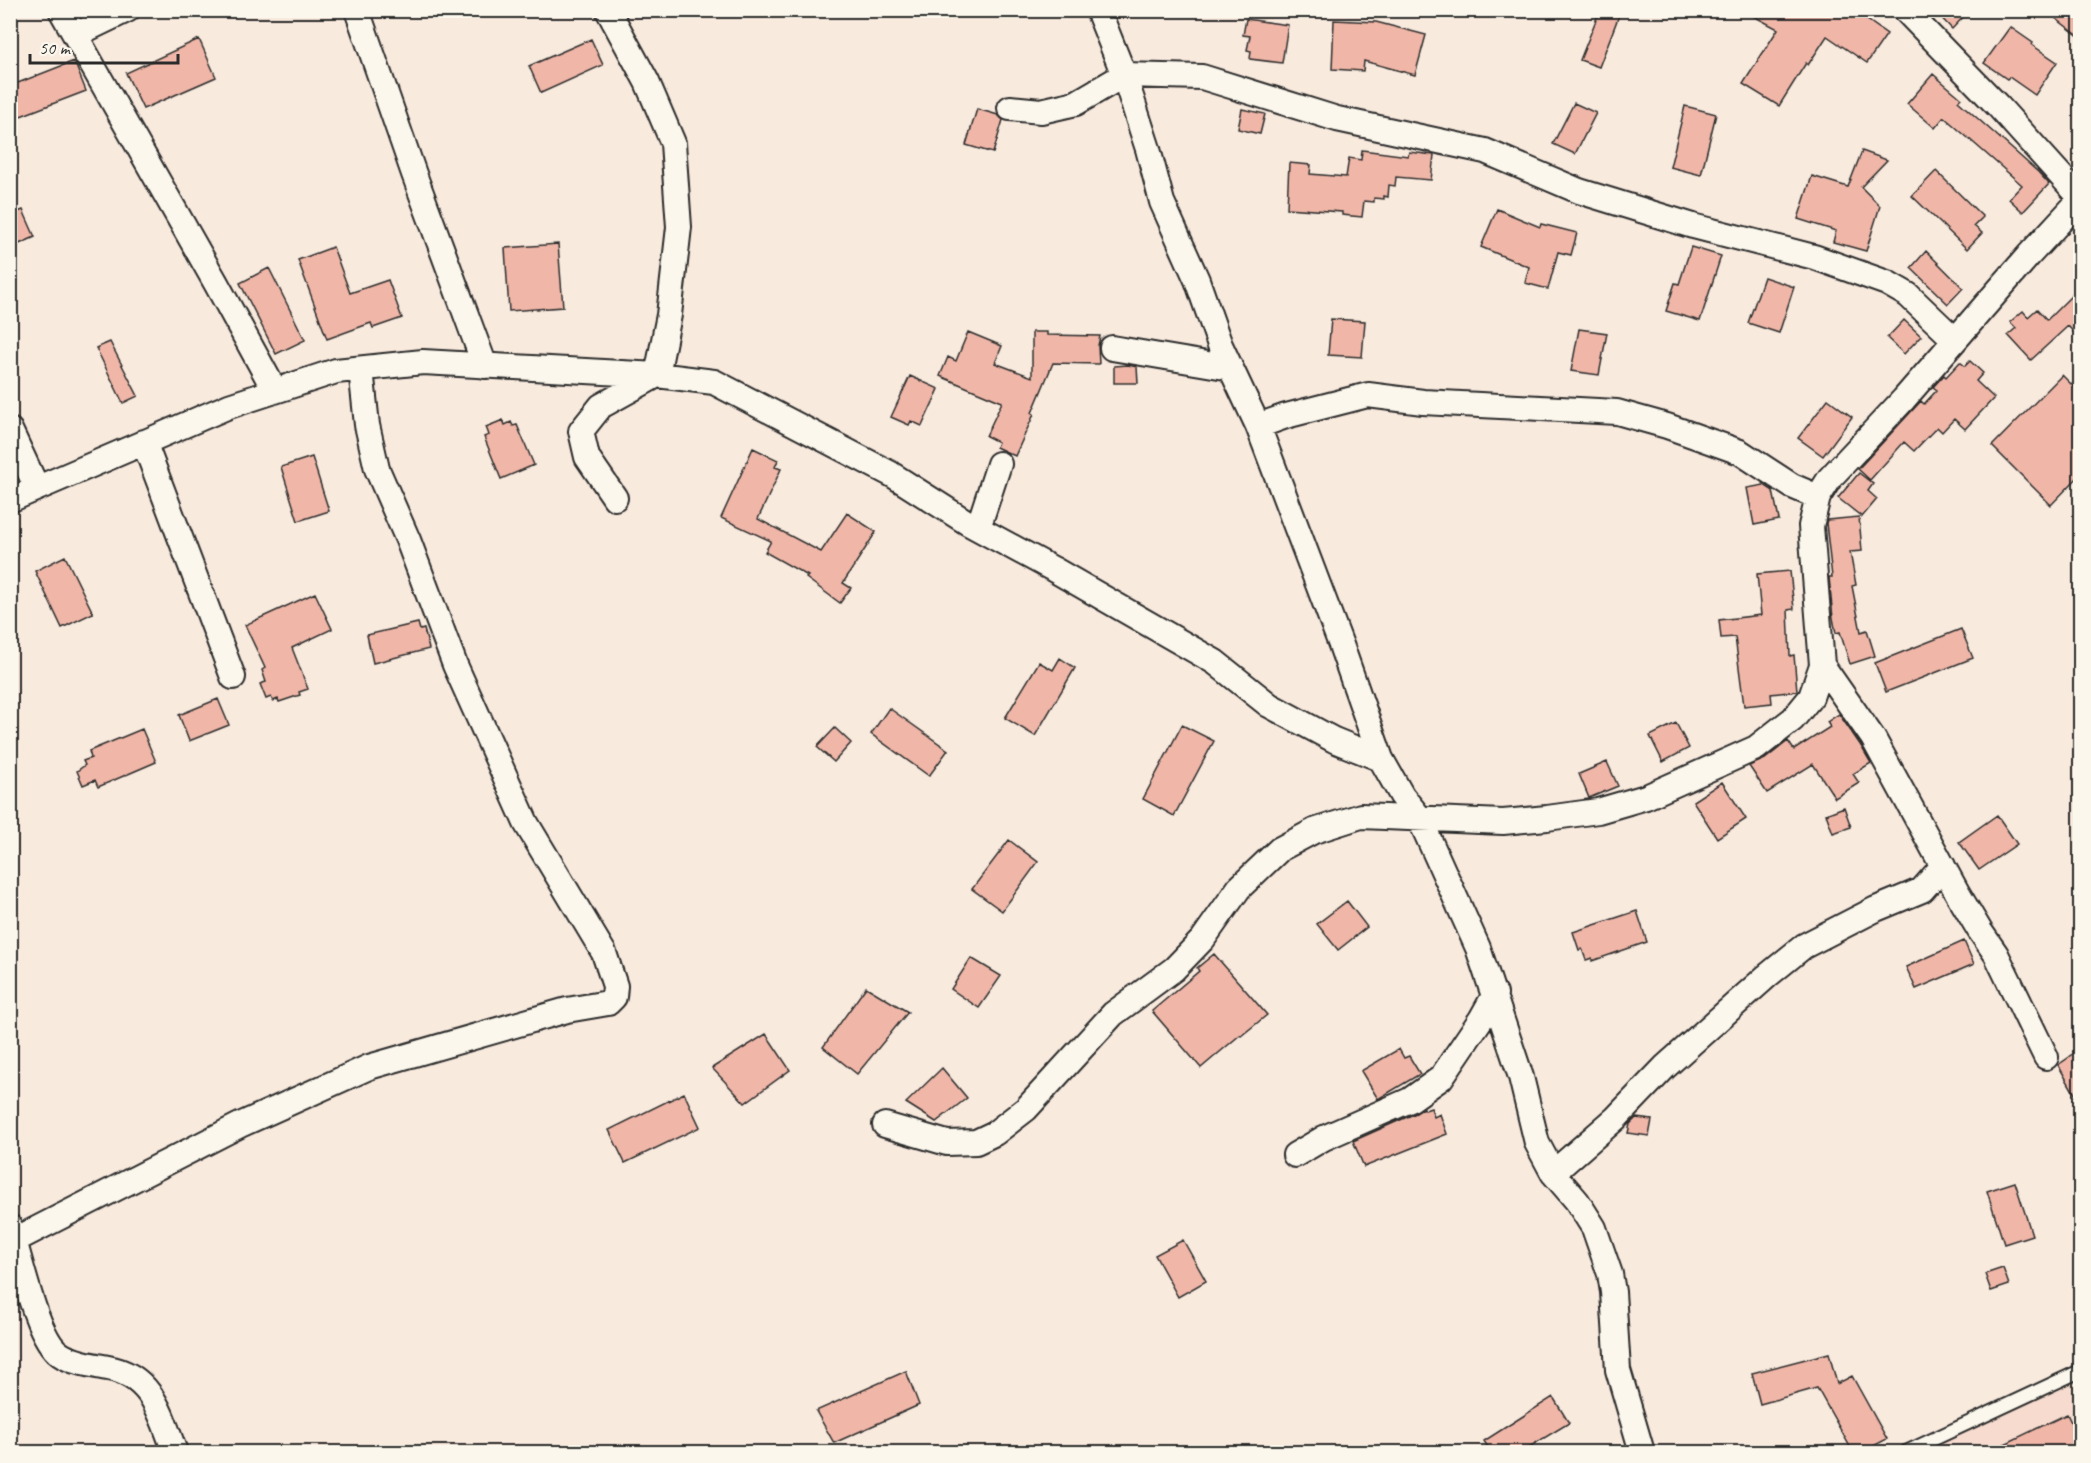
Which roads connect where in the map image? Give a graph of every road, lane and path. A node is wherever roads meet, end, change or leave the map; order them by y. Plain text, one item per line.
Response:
1 (61, 10) edge
2 (127, 10) edge
3 (357, 10) edge
4 (608, 10) edge
5 (1098, 10) edge
6 (1905, 10) edge
7 (75, 35) junction
8 (1124, 75) junction
9 (1010, 108) dead end
10 (2080, 199) edge
11 (1955, 340) junction
12 (1112, 348) dead end
13 (485, 366) junction
14 (1231, 368) junction
15 (361, 369) junction
16 (657, 375) junction
17 (275, 391) junction
18 (1258, 426) junction
19 (10, 430) edge
20 (144, 442) junction
21 (999, 464) dead end
22 (37, 488) junction
23 (1818, 497) junction
24 (615, 498) dead end
25 (10, 500) edge
26 (978, 528) junction
27 (1822, 664) junction
28 (233, 677) dead end
29 (1381, 759) junction
30 (1419, 817) junction
31 (1943, 866) junction
32 (1495, 993) junction
33 (2046, 1057) dead end
34 (885, 1125) dead end
35 (1295, 1155) dead end
36 (1553, 1173) junction
37 (13, 1233) edge
38 (2080, 1371) edge
39 (1637, 1450) edge
40 (175, 1452) edge
41 (1906, 1452) edge

1 - 7 street
2 - 7 street
3 - 13 street
4 - 16 street
5 - 8 street
6 - 10 street
7 - 17 street
8 - 9 street
8 - 11 street
8 - 14 street
10 - 11 street
11 - 23 street
12 - 14 street
13 - 15 street
13 - 16 street
14 - 18 street
15 - 17 street
15 - 37 street
16 - 24 street
16 - 26 street
17 - 20 street
18 - 23 street
18 - 29 street
19 - 22 street
20 - 22 street
20 - 28 street
21 - 26 street
22 - 25 street
23 - 27 street
26 - 29 street
27 - 30 street
27 - 31 street
29 - 30 street
30 - 32 street
30 - 34 street
31 - 33 street
31 - 36 street
32 - 35 street
32 - 36 street
36 - 39 street
37 - 40 street
38 - 41 lane

